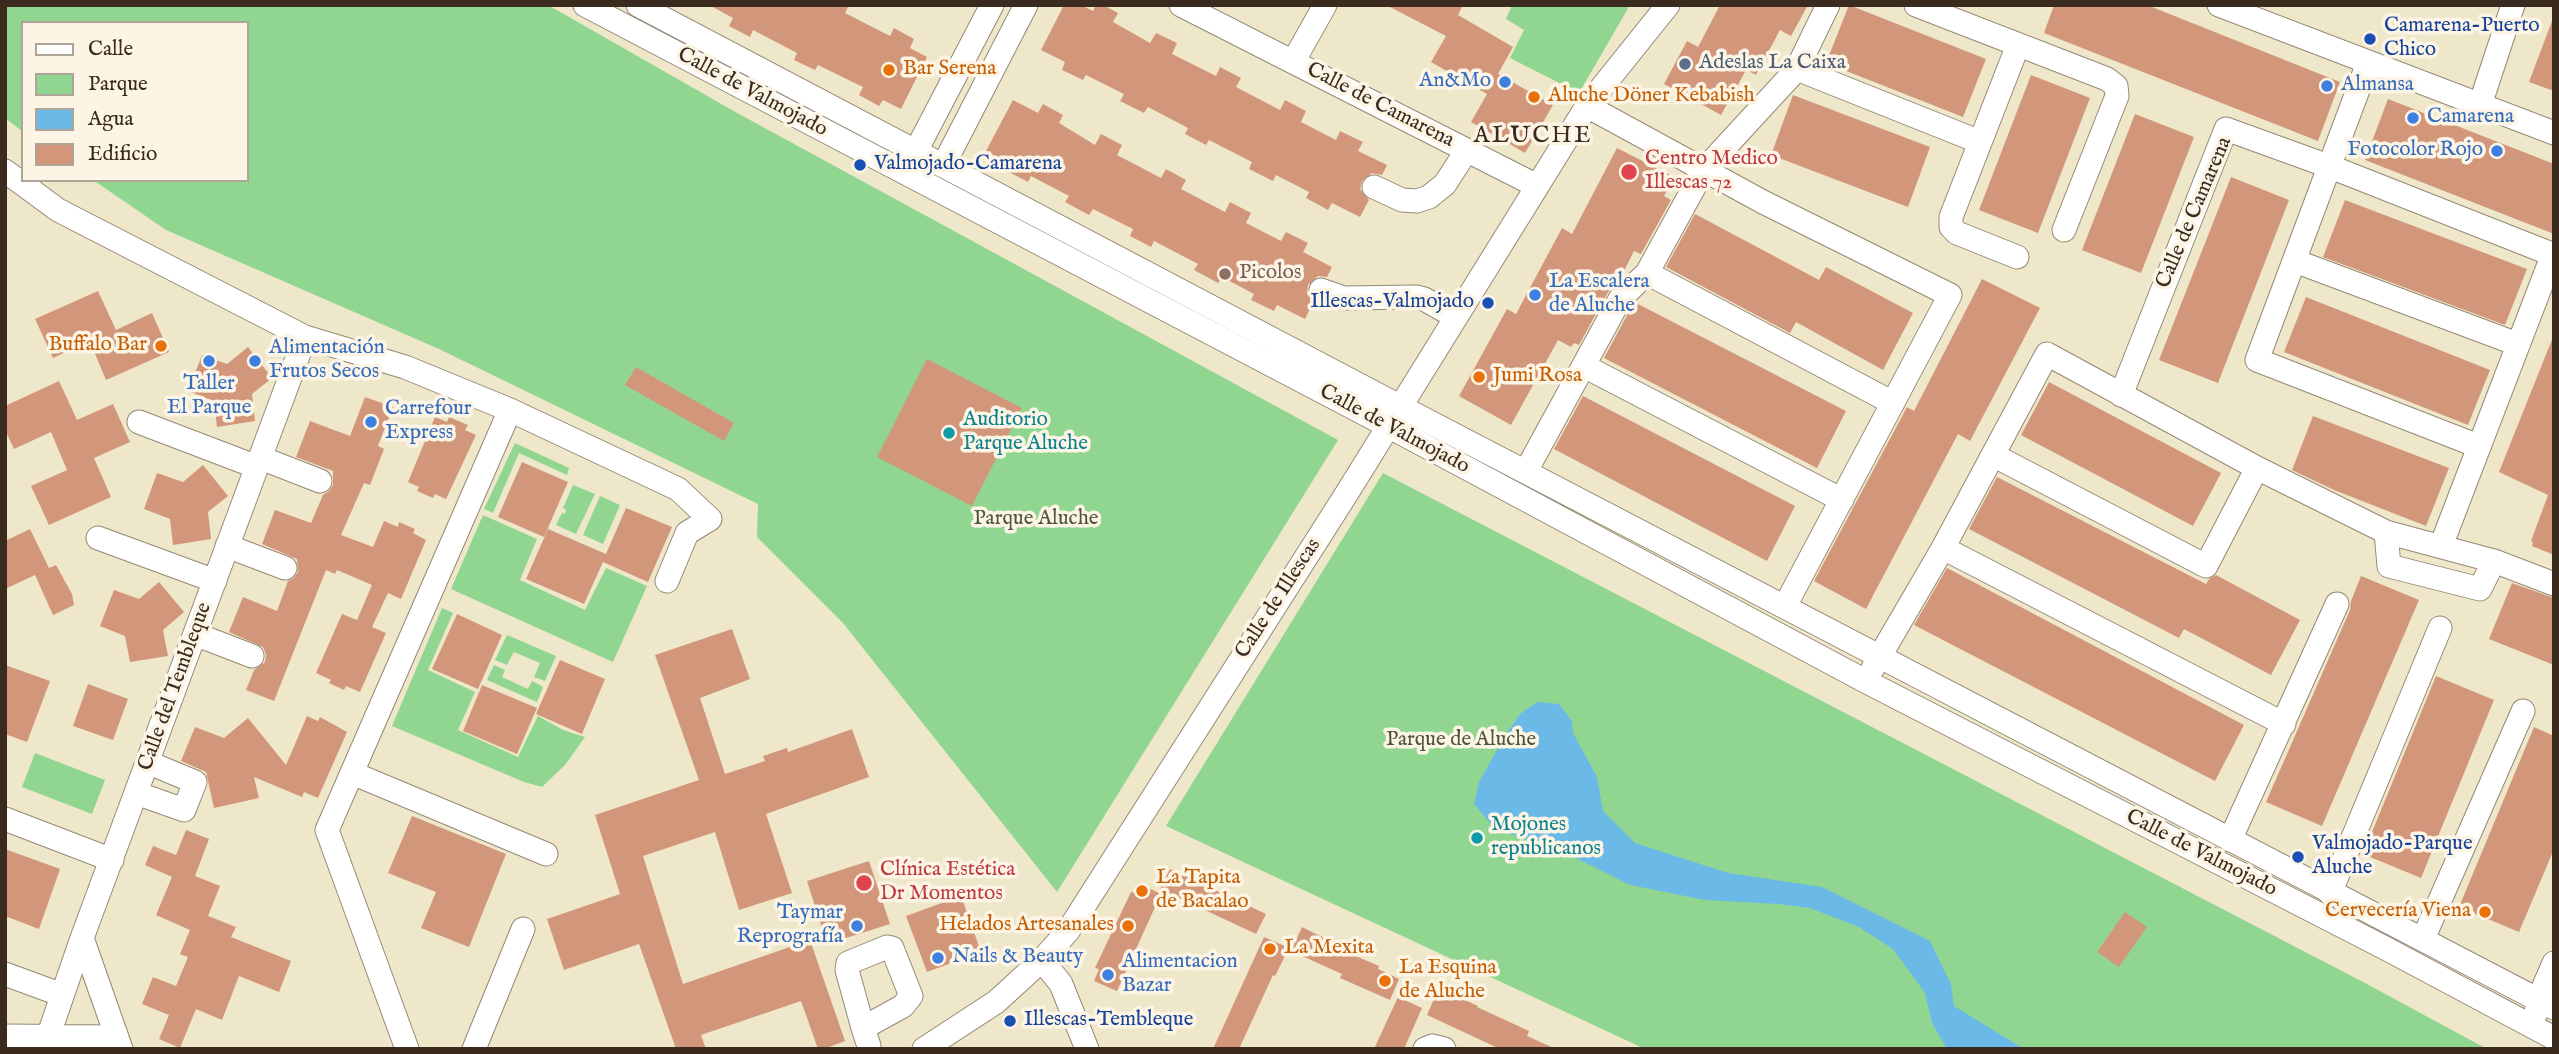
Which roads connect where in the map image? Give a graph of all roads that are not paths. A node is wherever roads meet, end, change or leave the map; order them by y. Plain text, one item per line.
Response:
1 (584, 5) edge
2 (638, 5) edge
3 (992, 5) edge
4 (1026, 5) edge
5 (1181, 5) edge
6 (1325, 5) edge
7 (1668, 5) edge
8 (1828, 5) edge
9 (1916, 5) edge
10 (2219, 5) edge
11 (2513, 5) edge
12 (2018, 45) junction
13 (1293, 62) junction
14 (2368, 64) junction
15 (1797, 69) junction
16 (1587, 106) junction
17 (2480, 106) junction
18 (2554, 133) edge
19 (1980, 142) junction
20 (1467, 150) junction
21 (916, 151) junction
22 (943, 166) junction
23 (2331, 167) junction
24 (5, 171) edge
25 (1703, 171) junction
26 (920, 181) junction
27 (1536, 186) junction
28 (1374, 187) dead end
29 (2064, 230) dead end
30 (2553, 255) edge
31 (2017, 257) dead end
32 (2295, 261) junction
33 (1647, 273) junction
34 (1321, 290) dead end
35 (1456, 317) junction
36 (305, 337) junction
37 (2517, 344) junction
38 (1584, 366) junction
39 (2120, 395) junction
40 (1893, 403) junction
41 (510, 410) junction
42 (1394, 417) junction
43 (139, 422) dead end
44 (2478, 446) junction
45 (1993, 455) junction
46 (259, 463) junction
47 (2257, 468) junction
48 (1526, 471) junction
49 (320, 481) dead end
50 (1842, 500) junction
51 (2386, 531) junction
52 (98, 538) dead end
53 (2441, 545) junction
54 (227, 546) junction
55 (1943, 548) junction
56 (2494, 561) junction
57 (285, 568) dead end
58 (215, 581) junction
59 (667, 581) dead end
60 (2554, 584) edge
61 (2337, 604) dead end
62 (1786, 606) junction
63 (2440, 628) dead end
64 (195, 634) junction
65 (1880, 655) junction
66 (252, 656) dead end
67 (1867, 682) junction
68 (2523, 711) dead end
69 (2284, 724) junction
70 (147, 762) junction
71 (352, 773) junction
72 (136, 793) junction
73 (5, 819) edge
74 (2230, 840) junction
75 (546, 854) dead end
76 (112, 860) junction
77 (2330, 893) junction
78 (523, 929) dead end
79 (82, 938) junction
80 (2423, 939) junction
81 (1042, 960) junction
82 (2554, 963) edge
83 (5, 974) edge
84 (62, 995) junction
85 (2546, 1004) edge
86 (2533, 1027) junction
87 (5, 1036) edge
88 (2554, 1038) edge
89 (44, 1043) edge
90 (118, 1043) edge
91 (407, 1049) edge
92 (474, 1049) edge
93 (924, 1049) edge
94 (1087, 1049) edge
95 (1425, 1049) edge
96 (1444, 1049) edge

1 - 26 street, Calle de Valmojado
2 - 21 street, Calle de Valmojado
3 - 21 street
4 - 22 street
5 - 13 street, Calle de Camarena
6 - 13 street, Calle de Camarena
7 - 16 street, Calle de Illescas
8 - 15 street
9 - 12 street
10 - 14 street
11 - 17 street
12 - 19 street
12 - 29 street
13 - 20 street, Calle de Camarena
14 - 17 street
14 - 23 street
15 - 19 street
15 - 25 street
16 - 25 street
16 - 27 street, Calle de Illescas
17 - 18 street
19 - 31 street
20 - 27 street
20 - 28 street
21 - 22 street, Calle de Valmojado
21 - 26 street
22 - 42 street, Calle de Valmojado
23 - 30 street, Calle de Camarena
23 - 32 street
23 - 39 street, Calle de Camarena
24 - 36 street
25 - 33 street
25 - 40 street
26 - 42 street, Calle de Valmojado
27 - 35 street, Calle de Illescas
30 - 37 street, Calle de Camarena
32 - 37 street
32 - 44 street
33 - 38 street
33 - 40 street
34 - 35 street
35 - 42 street, Calle de Illescas
36 - 41 street
36 - 46 street, Calle del Tembleque
37 - 44 street, Calle de Camarena
38 - 48 street
38 - 50 street
39 - 45 street
39 - 47 street
40 - 50 street
41 - 59 street
41 - 71 street
42 - 48 street, Calle de Valmojado
42 - 67 street, Calle de Valmojado
42 - 81 street, Calle de Illescas
43 - 46 street
44 - 53 street, Calle de Camarena
45 - 47 street
45 - 55 street
46 - 49 street
46 - 54 street, Calle del Tembleque
47 - 51 street
48 - 62 street, Calle de Valmojado
50 - 62 street
51 - 53 street
51 - 56 street
52 - 58 street
53 - 56 street
54 - 57 street
54 - 58 street, Calle del Tembleque
55 - 65 street
55 - 69 street
56 - 60 street
58 - 64 street, Calle del Tembleque
61 - 69 street, Calle de Valmojado
62 - 65 street, Calle de Valmojado
63 - 77 street
64 - 66 street
64 - 70 street, Calle del Tembleque
65 - 67 street
65 - 74 street, Calle de Valmojado
67 - 86 street, Calle de Valmojado
68 - 80 street
69 - 74 street, Calle de Valmojado
70 - 72 street, Calle del Tembleque
70 - 72 street
71 - 75 street
71 - 91 street
72 - 76 street, Calle del Tembleque
73 - 76 street
74 - 77 street, Calle de Valmojado
76 - 79 street, Calle del Tembleque
77 - 80 street, Calle de Valmojado
78 - 92 street
79 - 84 street, Calle del Tembleque
79 - 90 street
80 - 85 street, Calle de Valmojado
81 - 93 street, Calle de Illescas
81 - 94 street
82 - 85 street
83 - 84 street
84 - 89 street, Calle del Tembleque
85 - 86 street
86 - 88 street, Calle de Valmojado
87 - 89 street
89 - 90 street
95 - 96 street

